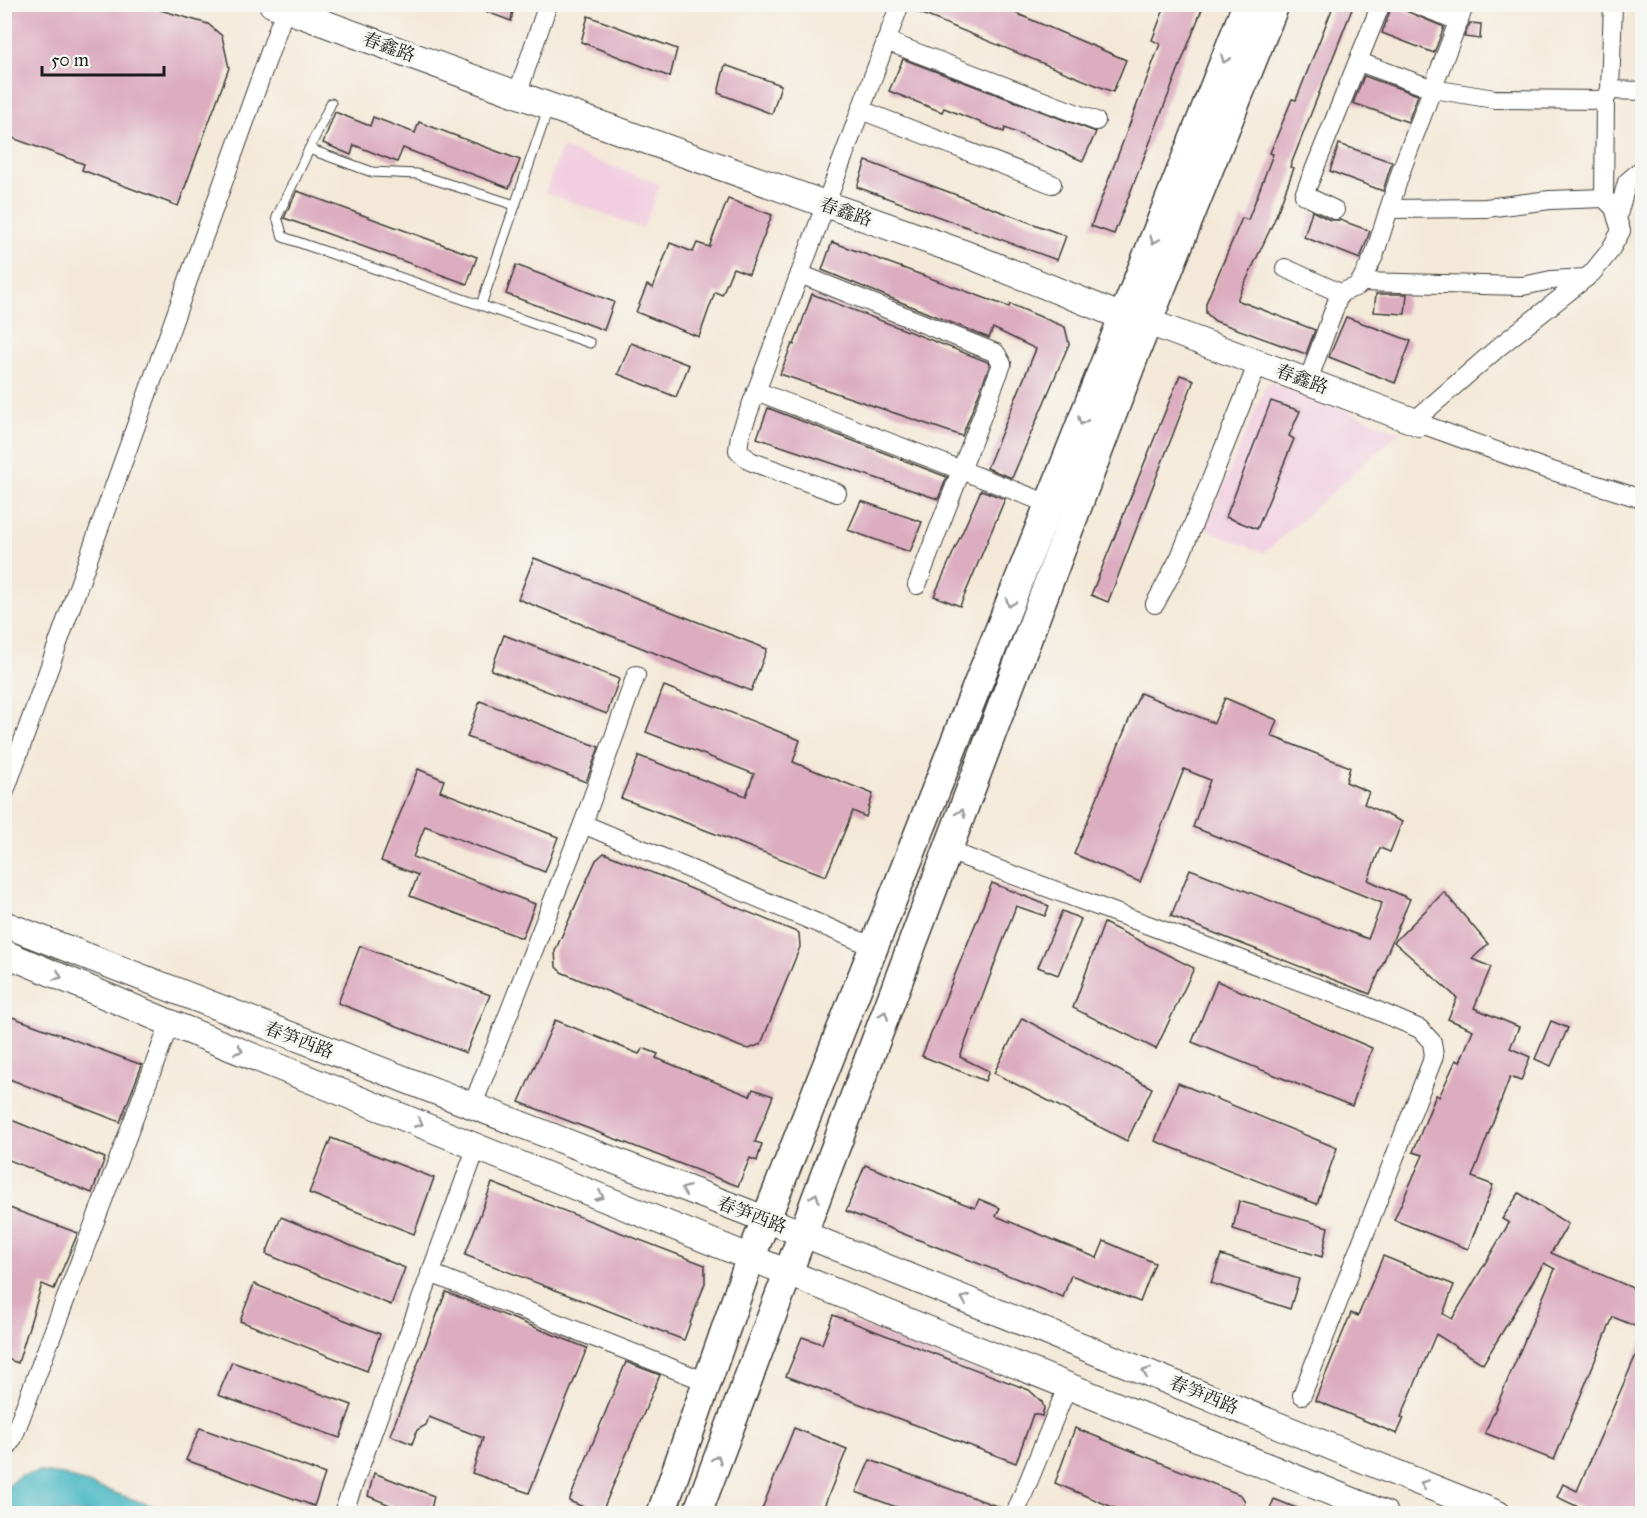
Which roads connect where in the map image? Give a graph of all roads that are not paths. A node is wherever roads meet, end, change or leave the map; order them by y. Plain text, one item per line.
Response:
1 (312, 4) edge
2 (548, 4) edge
3 (900, 4) edge
4 (1247, 4) edge
5 (1275, 4) edge
6 (1381, 4) edge
7 (1415, 4) edge
8 (1613, 4) edge
9 (281, 6) edge
10 (1462, 13) edge
11 (886, 41) junction
12 (1359, 62) junction
13 (519, 89) junction
14 (1433, 89) junction
15 (1642, 91) edge
16 (1608, 95) junction
17 (331, 103) dead end
18 (549, 106) junction
19 (861, 110) junction
20 (1096, 121) dead end
21 (309, 149) junction
22 (1642, 169) edge
23 (1052, 184) dead end
24 (828, 197) junction
25 (1604, 198) junction
26 (515, 205) junction
27 (1389, 209) junction
28 (1335, 210) dead end
29 (1617, 219) junction
30 (1285, 268) dead end
31 (800, 274) junction
32 (1586, 278) junction
33 (1360, 282) junction
34 (1340, 293) junction
35 (481, 305) junction
36 (1132, 317) junction
37 (590, 343) dead end
38 (1258, 363) junction
39 (1308, 381) junction
40 (756, 392) junction
41 (1417, 422) junction
42 (962, 469) junction
43 (837, 493) dead end
44 (1642, 499) edge
45 (1049, 504) junction
46 (917, 585) dead end
47 (1155, 604) dead end
48 (636, 675) dead end
49 (4, 794) edge
50 (583, 824) junction
51 (946, 850) junction
52 (4, 924) edge
53 (874, 947) junction
54 (4, 953) edge
55 (170, 1023) junction
56 (472, 1107) junction
57 (477, 1146) junction
58 (765, 1221) junction
59 (801, 1233) junction
60 (751, 1257) junction
61 (787, 1272) junction
62 (430, 1273) junction
63 (707, 1382) junction
64 (1068, 1385) junction
65 (1302, 1395) dead end
66 (4, 1452) edge
67 (1448, 1504) edge
68 (346, 1505) dead end
69 (661, 1514) edge
70 (697, 1514) edge
71 (1015, 1514) edge
72 (1385, 1514) edge
73 (1498, 1514) edge

1 - 13 main road, 春鑫路
2 - 13 street
3 - 11 street
4 -> 36 main road
5 - 36 main road
6 - 12 street
7 - 10 street
8 - 16 street
9 - 13 main road, 春鑫路
9 - 49 street
10 - 14 street
11 - 19 street
11 - 20 street
12 - 14 street
12 - 28 street
13 - 18 main road, 春鑫路
13 - 24 main road, 春鑫路
14 - 16 street
14 - 27 street
15 - 16 street
16 - 25 street
17 - 21 lane
18 - 24 main road, 春鑫路
18 - 26 lane
19 - 23 street
19 - 24 street
21 - 26 lane
21 - 35 lane
22 - 29 street
24 - 31 street
24 - 36 main road, 春鑫路
25 - 27 street
25 - 29 street
26 - 35 lane
27 - 33 street
29 - 32 street
30 - 34 street
31 - 40 street
31 - 42 street
32 - 33 street
32 - 41 street
33 - 34 street
34 - 39 street
35 - 37 lane
36 - 38 main road, 春鑫路
36 -> 45 main road
51 -> 36 main road
38 - 39 main road, 春鑫路
38 - 47 street
39 - 41 main road, 春鑫路
40 - 42 street
40 - 43 street
41 - 44 street
42 - 45 street
42 - 46 street
45 -> 53 main road
48 - 50 street
50 - 53 street
50 - 56 street
59 -> 51 main road
51 - 65 street
52 - 56 main road, 春笋西路
53 - 58 main road
54 -> 55 main road, 春笋西路
55 -> 57 main road, 春笋西路
55 - 66 street
58 -> 56 main road, 春笋西路
57 -> 60 main road, 春笋西路
57 - 62 street
58 - 59 main road, 春笋西路
58 - 60 main road
59 - 61 main road
67 -> 59 main road, 春笋西路
60 - 61 main road, 春笋西路
60 - 63 main road
61 - 64 main road, 春笋西路
70 -> 61 main road
62 - 63 street
62 - 68 street
63 - 69 main road
64 - 71 street
64 - 72 main road, 春笋西路
67 - 73 main road, 春笋西路

